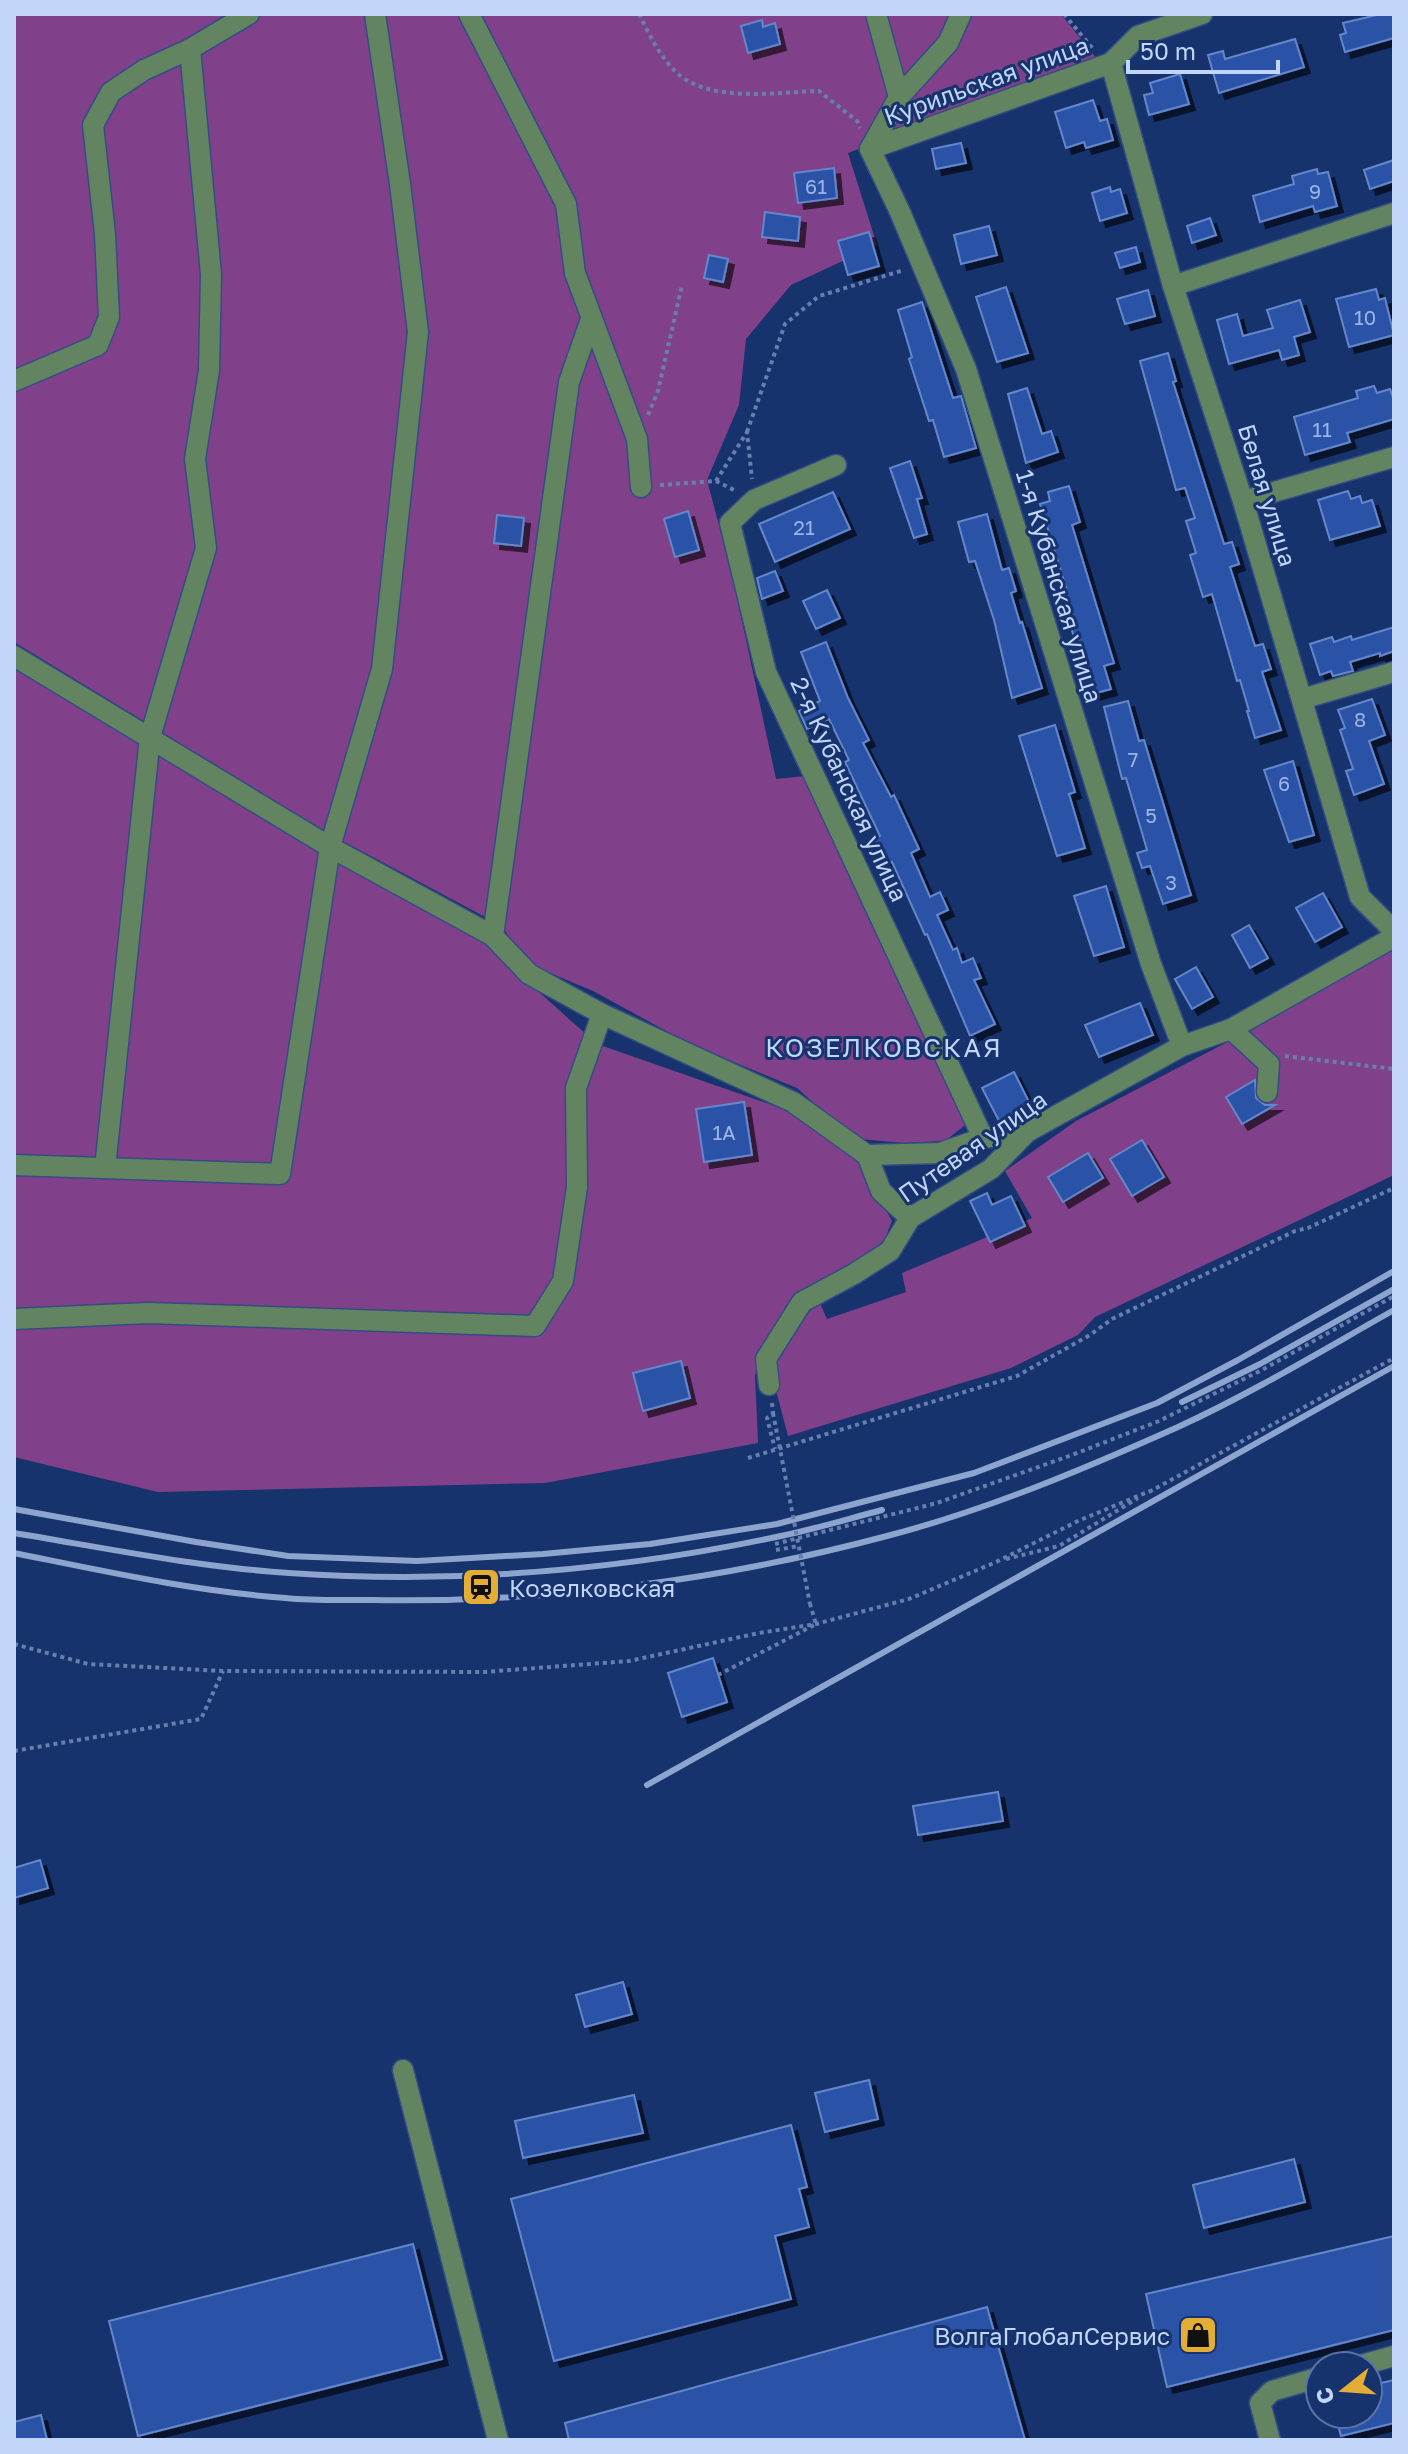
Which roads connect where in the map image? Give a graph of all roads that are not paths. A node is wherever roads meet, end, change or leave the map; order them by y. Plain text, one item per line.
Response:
1 (249, 14) edge
2 (375, 14) edge
3 (469, 14) edge
4 (876, 14) edge
5 (961, 14) edge
6 (1202, 14) edge
7 (190, 49) junction
8 (1108, 64) junction
9 (899, 97) junction
10 (870, 149) junction
11 (1394, 213) edge
12 (1173, 286) junction
13 (591, 319) junction
14 (14, 381) edge
15 (1394, 457) edge
16 (836, 465) dead end
17 (641, 487) road end
18 (1243, 501) junction
19 (14, 656) edge
20 (1394, 672) edge
21 (1302, 699) junction
22 (150, 737) junction
23 (330, 847) junction
24 (1394, 934) edge
25 (493, 936) junction
26 (602, 1014) junction
27 (1231, 1029) junction
28 (1182, 1046) junction
29 (1267, 1092) dead end
30 (1027, 1132) junction
31 (983, 1138) junction
32 (867, 1155) junction
33 (14, 1165) edge
34 (105, 1168) junction
35 (910, 1218) junction
36 (14, 1319) edge
37 (769, 1385) dead end
38 (403, 2070) dead end
39 (1304, 2382) edge
40 (498, 2440) edge
41 (1270, 2440) edge

1 - 7 street
2 - 23 street
3 - 13 street
4 - 9 street
5 - 9 street
6 - 8 street, Курильская улица
7 - 14 street
7 - 22 street
8 - 10 street, Курильская улица
8 - 12 street, Белая улица
9 - 10 street
10 - 28 street, 1-я Кубанская улица
11 - 12 street
12 - 18 street, Белая улица
13 - 17 street
13 - 25 street
15 - 18 street
16 - 31 street, 2-я Кубанская улица
18 - 21 street, Белая улица
19 - 22 street
20 - 21 street
21 - 24 street, Белая улица
22 - 23 street
22 - 34 street
23 - 25 street
23 - 34 street
24 - 27 street, Путевая улица
25 - 26 street
26 - 32 street
26 - 36 street
27 - 28 street, Путевая улица
27 - 29 street
28 - 30 street, Путевая улица
30 - 31 street
30 - 35 street, Путевая улица
31 - 32 street
32 - 35 street
33 - 34 street
35 - 37 street, Путевая улица
38 - 40 street
39 - 41 street

